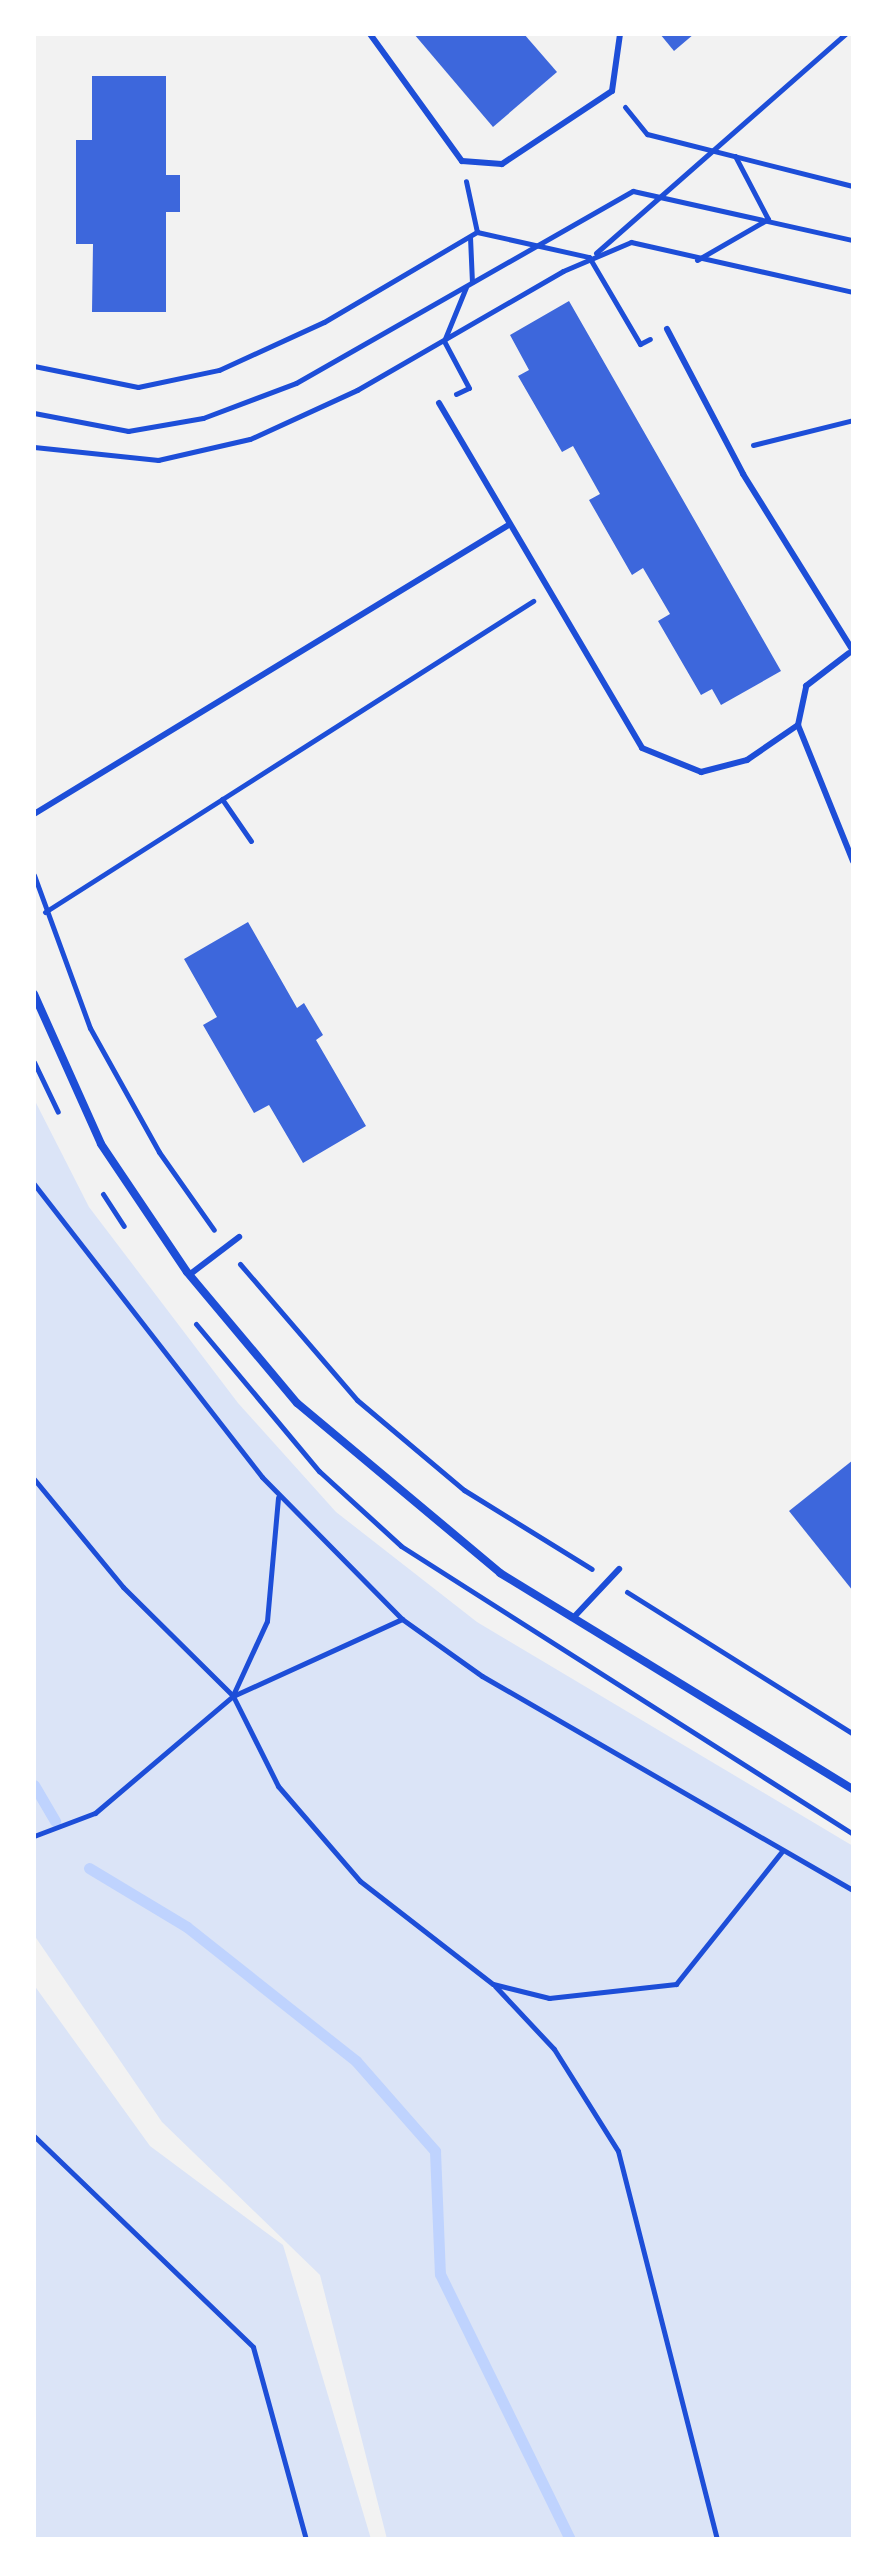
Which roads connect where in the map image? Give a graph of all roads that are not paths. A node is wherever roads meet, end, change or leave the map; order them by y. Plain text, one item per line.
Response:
1 (370, 34) edge
2 (620, 34) edge
3 (667, 329) road end
4 (439, 403) road end
5 (507, 526) junction
6 (851, 652) edge
7 (798, 725) junction
8 (34, 814) edge
9 (853, 861) edge
10 (34, 994) edge
11 (239, 1237) dead end
12 (189, 1275) junction
13 (619, 1569) dead end
14 (574, 1617) junction
15 (853, 1789) edge

1 - 2 lane
3 - 6 lane
4 - 5 lane
5 - 7 lane
5 - 8 lane
6 - 7 lane
7 - 9 lane
10 - 12 street
11 - 12 lane
12 - 14 street
13 - 14 lane
14 - 15 street

